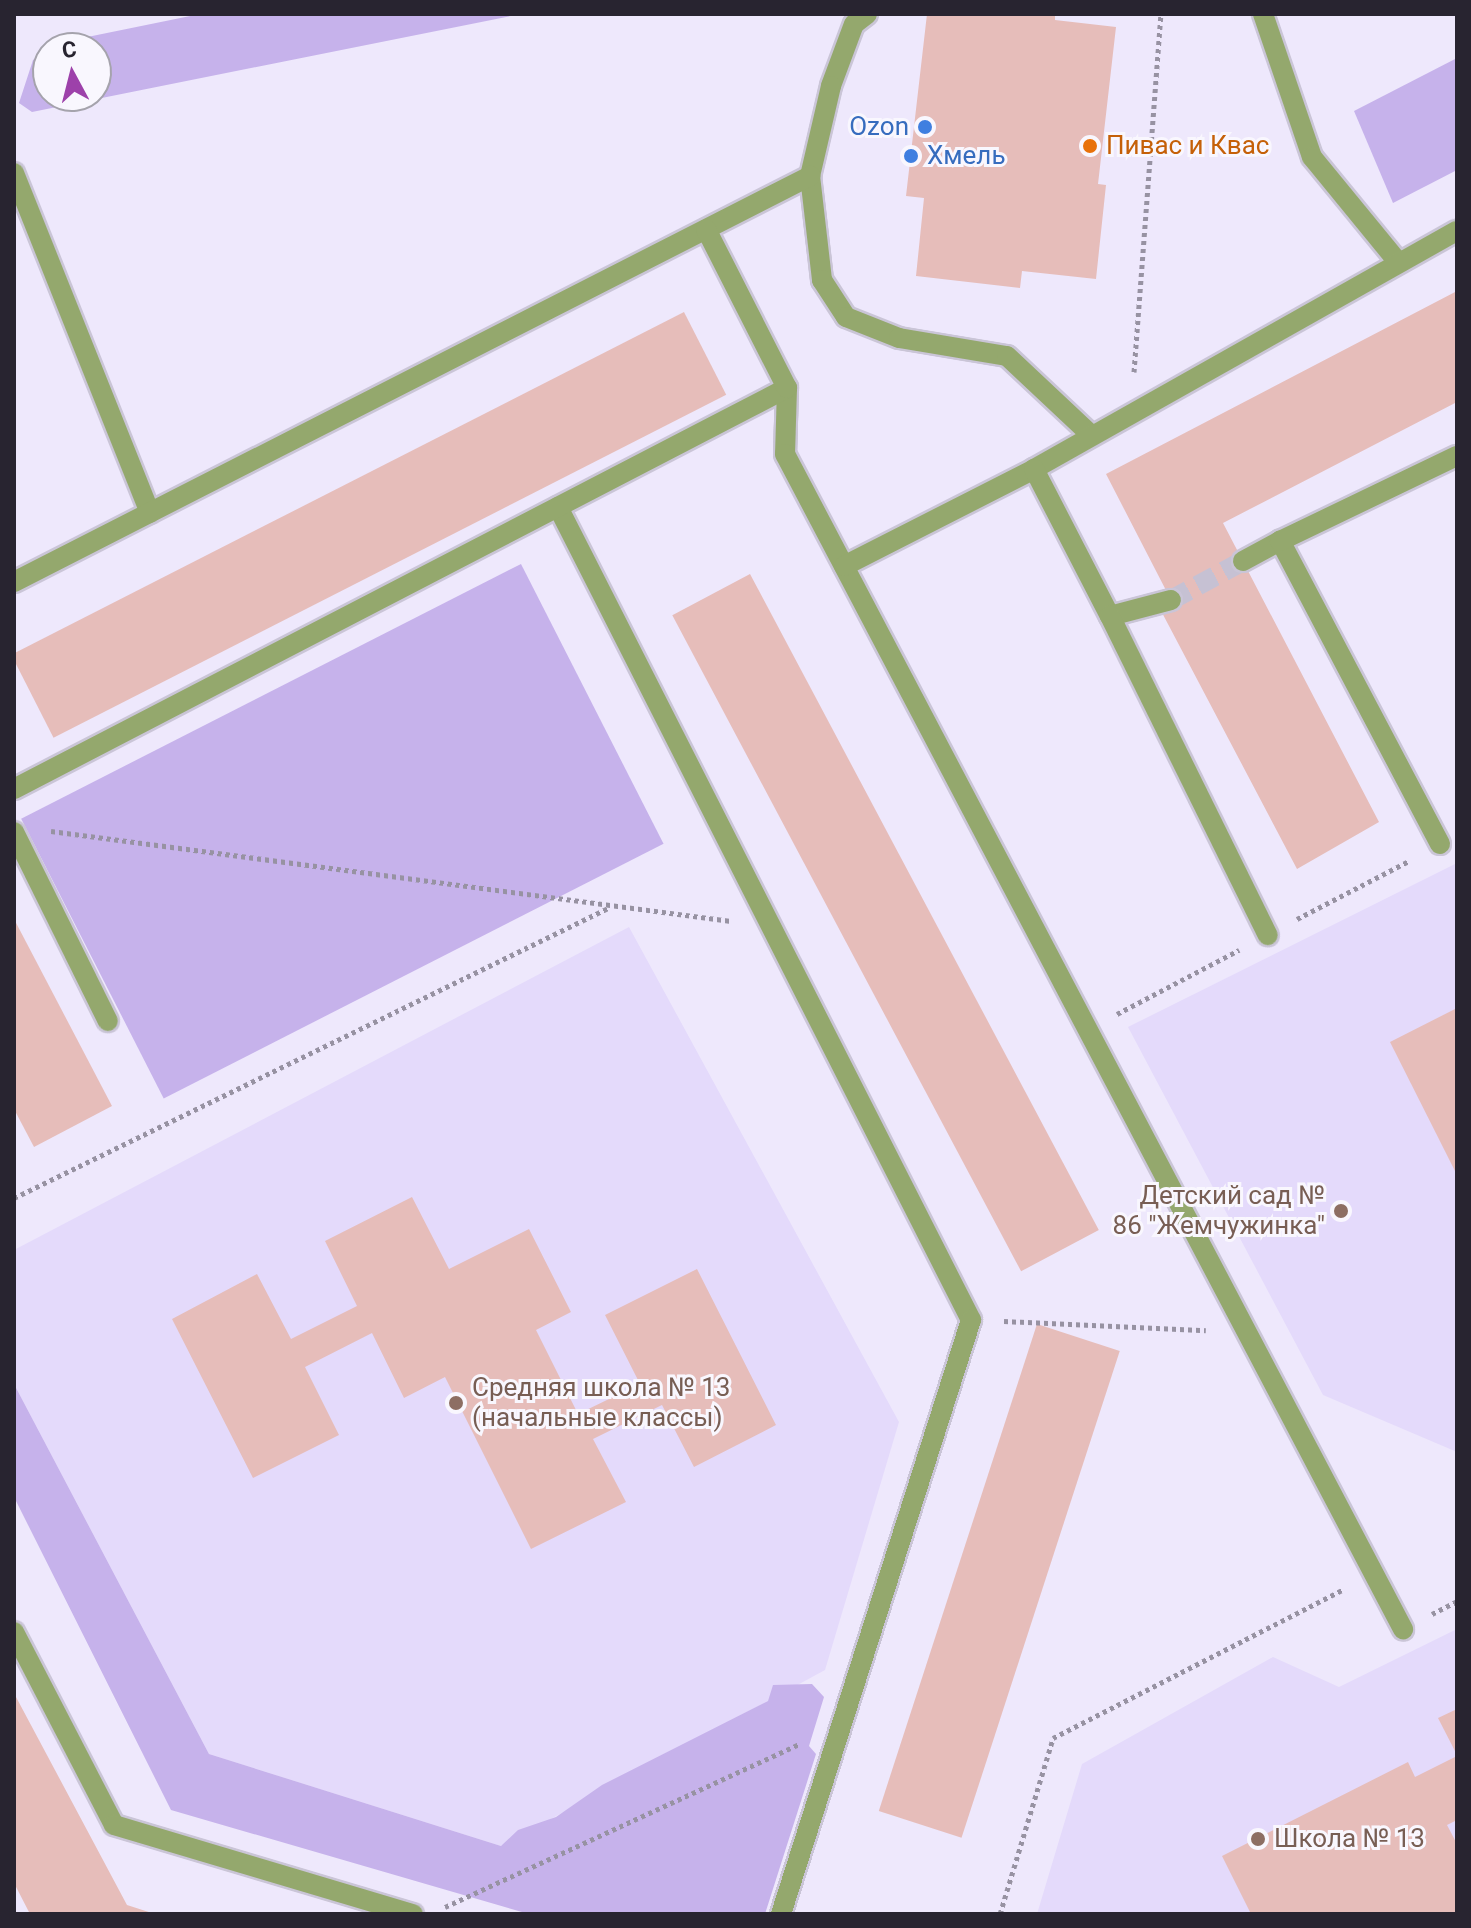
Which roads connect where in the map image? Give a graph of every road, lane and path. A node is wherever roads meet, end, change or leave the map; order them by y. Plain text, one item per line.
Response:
1 (867, 14) edge
2 (1161, 14) edge
3 (1263, 14) edge
4 (14, 173) edge
5 (810, 176) junction
6 (706, 229) junction
7 (1457, 231) edge
8 (1397, 261) junction
9 (787, 388) junction
10 (1131, 412) junction
11 (1091, 435) junction
12 (1457, 456) edge
13 (1034, 469) junction
14 (558, 507) junction
15 (150, 513) junction
16 (1280, 541) junction
17 (1243, 561) tunnel mouth
18 (844, 566) junction
19 (14, 582) edge
20 (1171, 600) tunnel mouth
21 (1110, 616) junction
22 (14, 789) edge
23 (46, 831) dead end
24 (14, 832) edge
25 (1440, 844) dead end
26 (613, 906) junction
27 (771, 926) junction
28 (1268, 935) dead end
29 (108, 1021) dead end
30 (14, 1198) edge
31 (971, 1320) junction
32 (1247, 1332) junction
33 (1374, 1574) junction
34 (1403, 1629) dead end
35 (14, 1632) edge
36 (842, 1724) junction
37 (413, 1914) edge
38 (429, 1914) edge
39 (781, 1914) edge
40 (1000, 1914) edge

1 - 5 lane
2 - 10 path
3 - 8 lane
4 - 15 lane
5 - 6 lane
5 - 11 lane
6 - 9 lane
6 - 15 lane
7 - 8 lane
8 - 10 lane
9 - 14 lane
9 - 18 lane
10 - 11 lane
11 - 13 lane
12 - 16 lane
13 - 18 lane
13 - 21 lane
14 - 22 lane
14 - 27 lane
15 - 19 lane
16 - 17 lane
16 - 25 lane
18 - 32 lane
20 - 21 lane
21 - 28 lane
23 - 26 path
24 - 29 lane
26 - 27 path
26 - 30 path
27 - 31 lane
31 - 32 path
31 - 36 lane
32 - 33 lane
33 - 34 lane
33 - 40 path
35 - 37 lane
36 - 38 path
36 - 39 lane

